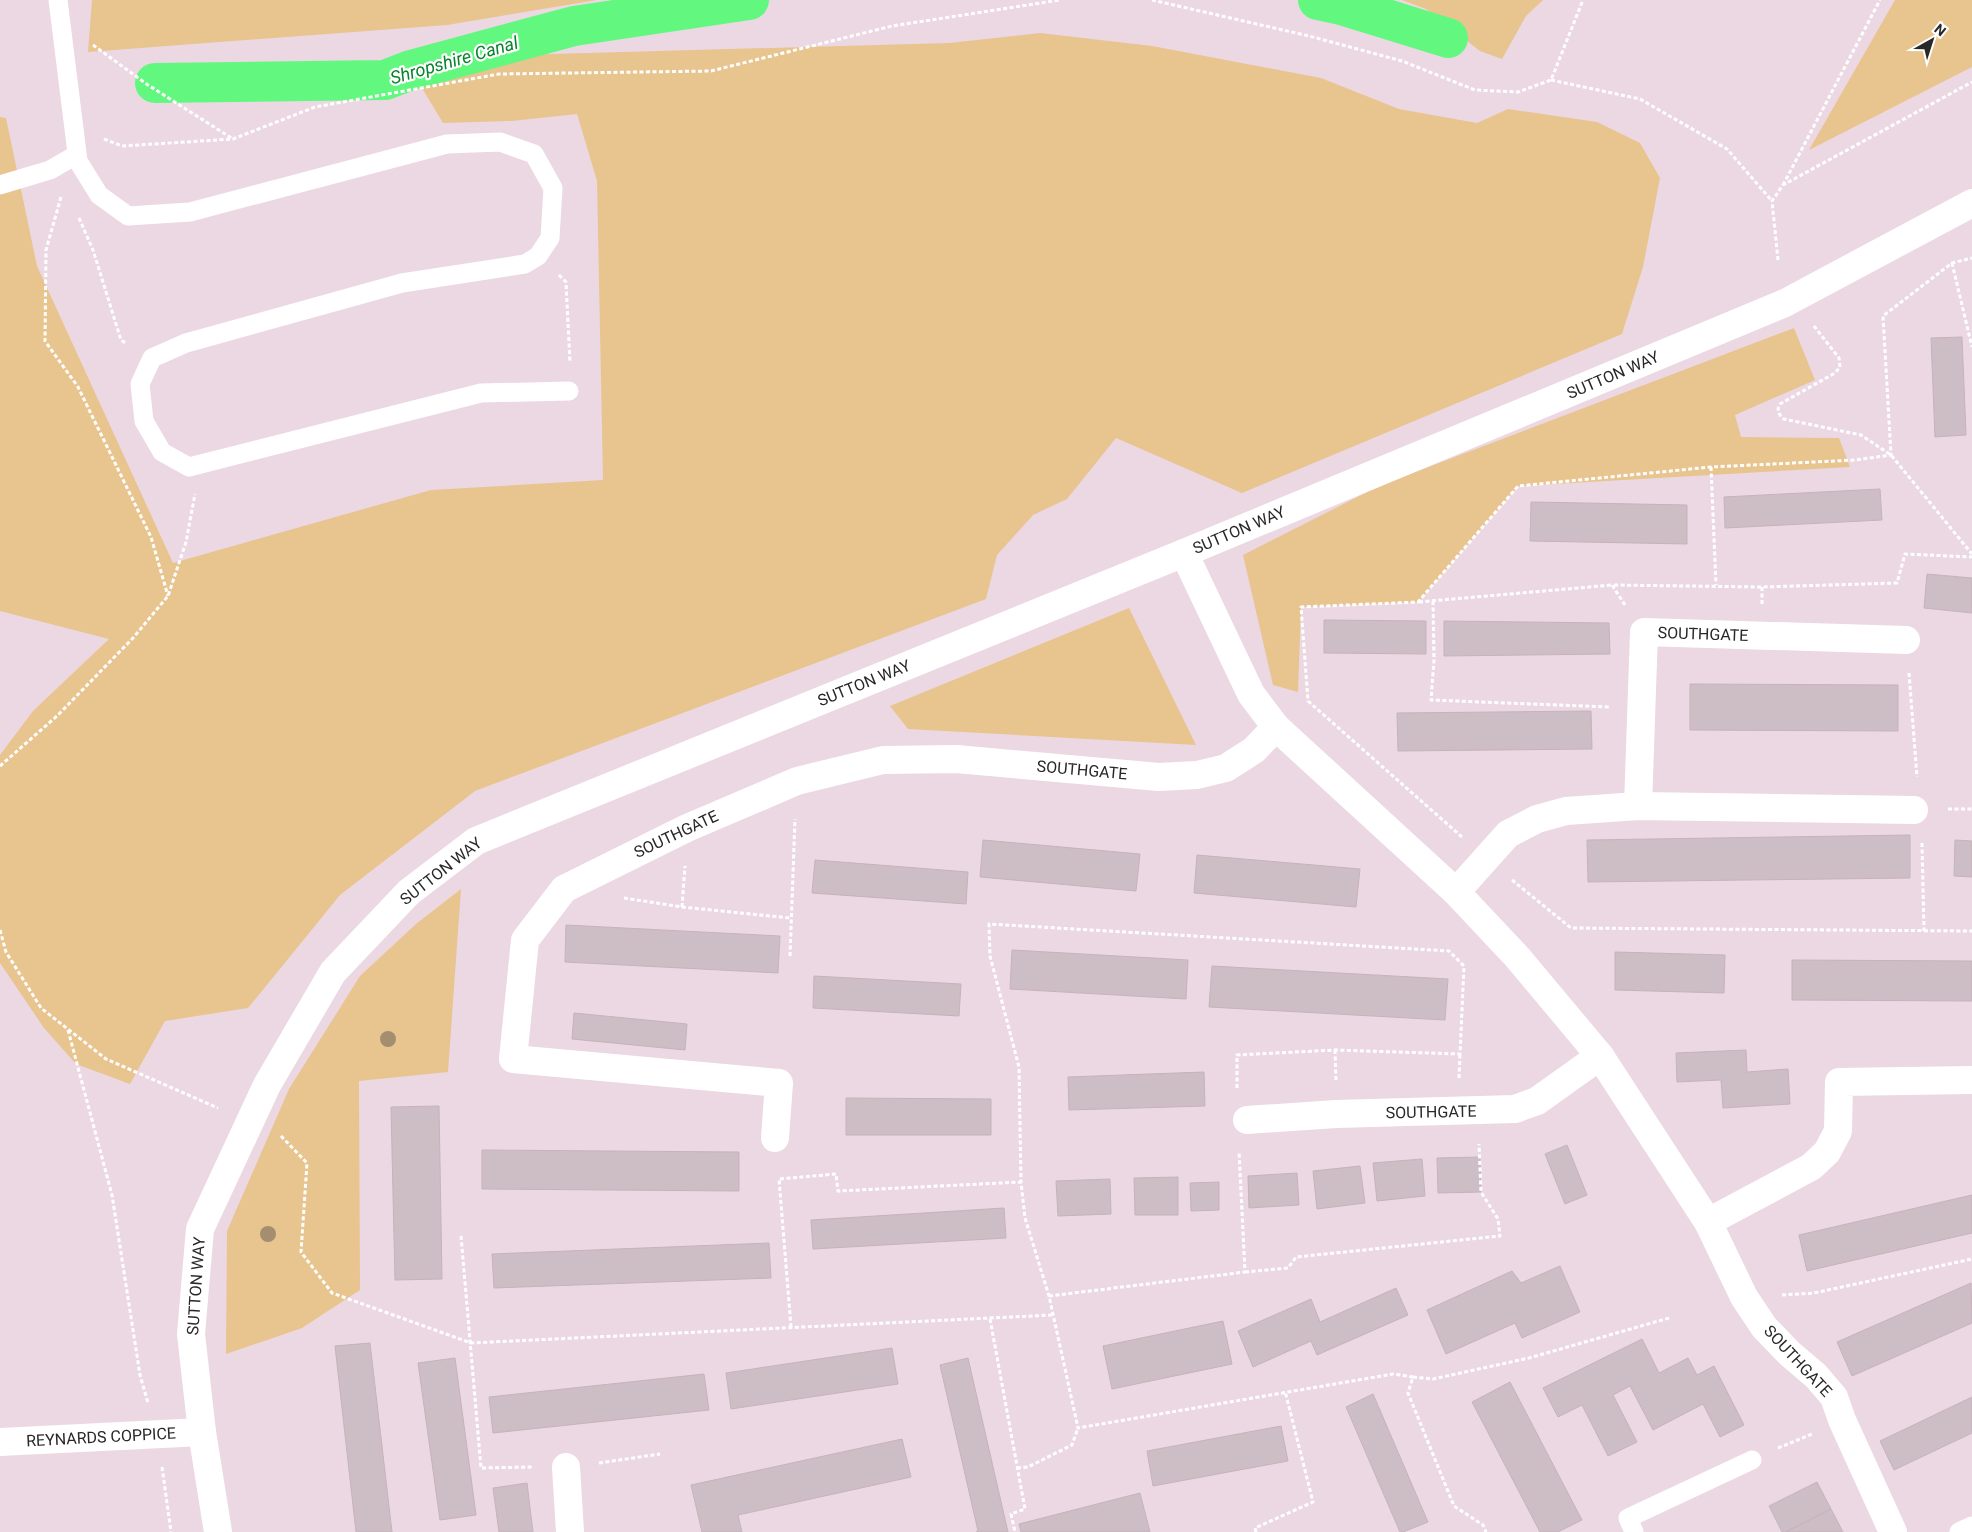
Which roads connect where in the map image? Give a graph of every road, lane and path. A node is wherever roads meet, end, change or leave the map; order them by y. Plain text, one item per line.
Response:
1 (58, 0) edge
2 (1060, 0) edge
3 (1152, 0) edge
4 (1583, 0) edge
5 (1880, 0) edge
6 (62, 22) junction
7 (1551, 80) junction
8 (1972, 82) edge
9 (234, 139) junction
10 (77, 155) junction
11 (0, 185) edge
12 (1783, 185) junction
13 (1772, 201) junction
14 (1972, 203) edge
15 (93, 250) dead end
16 (1778, 260) dead end
17 (1952, 263) dead end
18 (566, 282) dead end
19 (1809, 319) dead end
20 (122, 340) dead end
21 (1972, 347) edge
22 (570, 369) dead end
23 (569, 391) dead end
24 (201, 464) junction
25 (1711, 468) dead end
26 (1184, 553) junction
27 (1972, 556) edge
28 (1612, 585) junction
29 (1716, 585) junction
30 (168, 596) junction
31 (1432, 601) junction
32 (1418, 602) dead end
33 (1644, 632) junction
34 (1906, 640) joint
35 (1642, 708) junction
36 (1276, 727) junction
37 (0, 766) edge
38 (797, 781) junction
39 (1916, 798) joint
40 (1638, 806) junction
41 (1921, 838) dead end
42 (1456, 892) junction
43 (623, 898) dead end
44 (790, 918) junction
45 (0, 930) edge
46 (1924, 931) dead end
47 (790, 956) dead end
48 (68, 1030) junction
49 (1600, 1056) junction
50 (1972, 1080) edge
51 (1237, 1092) dead end
52 (219, 1108) dead end
53 (1477, 1111) junction
54 (1247, 1120) dead end
55 (279, 1134) dead end
56 (775, 1138) dead end
57 (1239, 1149) dead end
58 (778, 1172) dead end
59 (779, 1179) junction
60 (1021, 1182) junction
61 (1708, 1222) junction
62 (461, 1236) dead end
63 (1972, 1260) edge
64 (1245, 1272) junction
65 (1049, 1296) junction
66 (1744, 1297) junction
67 (1053, 1315) junction
68 (1669, 1318) dead end
69 (990, 1319) junction
70 (791, 1326) junction
71 (471, 1343) junction
72 (1413, 1377) junction
73 (1285, 1391) junction
74 (1842, 1420) junction
75 (1078, 1428) junction
76 (202, 1432) junction
77 (156, 1434) junction
78 (0, 1442) edge
79 (660, 1454) dead end
80 (1752, 1460) joint
81 (566, 1467) junction
82 (1017, 1468) junction
83 (1972, 1526) edge
84 (171, 1532) edge
85 (218, 1532) edge
86 (570, 1532) edge
87 (1015, 1532) edge
88 (1256, 1532) edge
89 (1486, 1532) edge
90 (1634, 1532) edge
91 (1893, 1532) edge
92 (1959, 1532) edge

1 - 6 lane
2 - 9 path
3 - 7 path
4 - 7 path
5 - 12 path
6 - 9 path
6 - 10 lane
7 - 13 path
8 - 12 path
9 - 10 path
10 - 11 lane
10 - 24 lane
10 - 30 path
12 - 13 path
13 - 16 path
14 - 26 street, SUTTON WAY
15 - 20 path
17 - 21 path
18 - 22 path
19 - 27 path
23 - 24 lane
24 - 30 path
25 - 29 path
26 - 36 street, SOUTHGATE
26 - 76 street, SUTTON WAY
27 - 29 path
28 - 29 path
28 - 31 path
28 - 33 path
30 - 37 path
31 - 32 path
31 - 35 path
33 - 34 street, SOUTHGATE
33 - 35 street, SOUTHGATE
34 - 39 path
35 - 40 street, SOUTHGATE
36 - 38 street, SOUTHGATE
36 - 42 street, SOUTHGATE
38 - 44 path
38 - 56 street, SOUTHGATE
39 - 40 street
40 - 42 street
41 - 46 path
42 - 49 street, SOUTHGATE
43 - 44 path
44 - 47 path
45 - 48 path
48 - 52 path
48 - 77 path
49 - 53 street, SOUTHGATE
49 - 61 street, SOUTHGATE
50 - 61 street
51 - 60 path
53 - 54 street, SOUTHGATE
53 - 64 path
55 - 71 path
57 - 64 path
58 - 59 path
59 - 60 path
59 - 70 path
60 - 65 path
61 - 66 street, SOUTHGATE
62 - 71 path
63 - 66 path
64 - 65 path
65 - 67 path
66 - 74 street, SOUTHGATE
67 - 69 path
67 - 75 path
68 - 72 path
69 - 70 path
69 - 82 path
70 - 71 path
71 - 81 path
72 - 73 path
72 - 89 path
73 - 75 path
73 - 88 path
74 - 80 path
74 - 91 street, SOUTHGATE
75 - 82 path
76 - 77 street, REYNARDS COPPICE
76 - 85 street, SUTTON WAY
77 - 78 street, REYNARDS COPPICE
77 - 84 path
79 - 81 path
80 - 90 lane
81 - 86 street
82 - 87 path
83 - 92 lane

